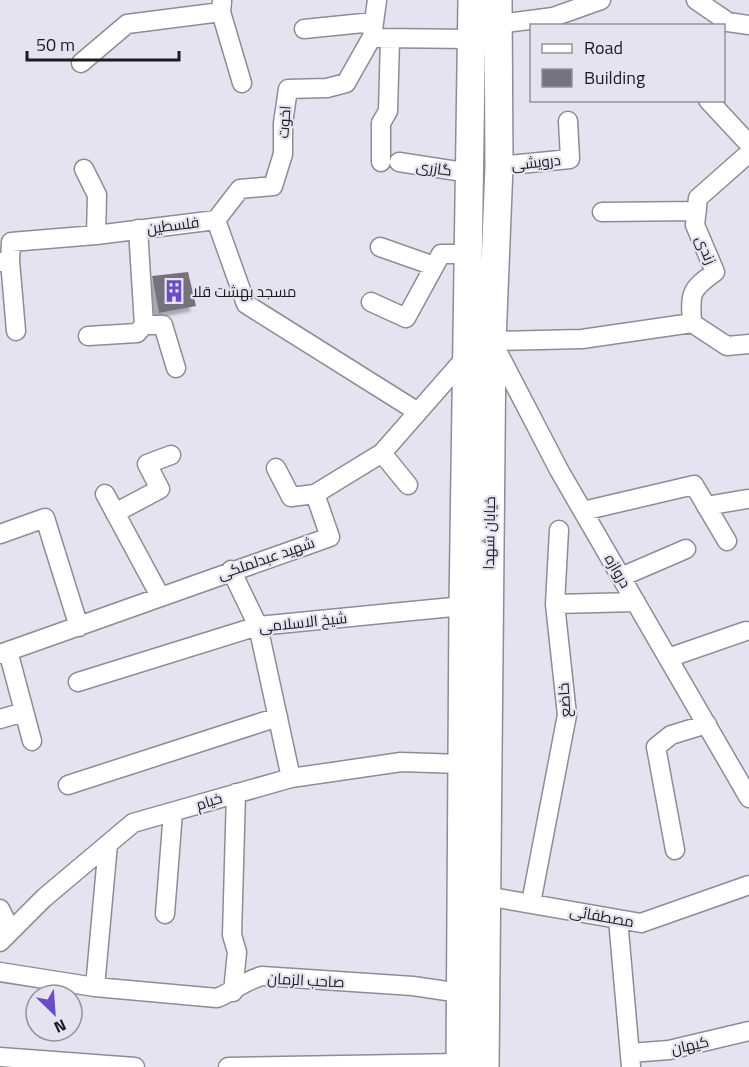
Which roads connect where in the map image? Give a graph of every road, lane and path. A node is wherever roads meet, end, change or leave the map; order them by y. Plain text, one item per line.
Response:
1 (377, 0) edge
2 (472, 0) edge
3 (601, 0) edge
4 (696, 0) edge
5 (222, 6) edge
6 (498, 12) edge
7 (573, 19) edge
8 (749, 26) edge
9 (304, 29) dead end
10 (378, 33) junction
11 (472, 39) junction
12 (81, 63) dead end
13 (242, 82) dead end
14 (710, 102) edge
15 (568, 120) dead end
16 (749, 144) edge
17 (749, 153) edge
18 (499, 166) junction
19 (84, 169) dead end
20 (470, 173) junction
21 (697, 211) junction
22 (602, 212) dead end
23 (216, 220) junction
24 (138, 229) junction
25 (96, 235) junction
26 (380, 247) dead end
27 (468, 254) junction
28 (5, 262) edge
29 (434, 266) junction
30 (371, 302) dead end
31 (692, 323) junction
32 (10, 324) edge
33 (144, 326) junction
34 (88, 336) dead end
35 (492, 341) junction
36 (749, 344) edge
37 (467, 356) junction
38 (176, 368) dead end
39 (418, 412) junction
40 (382, 453) junction
41 (171, 455) dead end
42 (276, 468) dead end
43 (408, 485) dead end
44 (105, 494) dead end
45 (315, 494) junction
46 (747, 499) dead end
47 (706, 506) junction
48 (583, 511) junction
49 (115, 513) junction
50 (560, 530) dead end
51 (0, 534) edge
52 (727, 541) dead end
53 (686, 549) dead end
54 (231, 570) junction
55 (621, 577) junction
56 (160, 596) junction
57 (636, 602) junction
58 (555, 604) junction
59 (463, 606) junction
60 (258, 626) junction
61 (79, 627) junction
62 (746, 631) dead end
63 (4, 653) edge
64 (668, 658) junction
65 (78, 682) dead end
66 (24, 712) junction
67 (278, 717) junction
68 (0, 719) edge
69 (707, 724) junction
70 (32, 741) dead end
71 (461, 764) junction
72 (291, 778) junction
73 (68, 785) dead end
74 (236, 793) junction
75 (749, 798) edge
76 (172, 812) junction
77 (108, 844) junction
78 (675, 850) dead end
79 (749, 885) edge
80 (486, 896) junction
81 (531, 903) junction
82 (0, 909) edge
83 (165, 914) dead end
84 (618, 919) junction
85 (6, 936) edge
86 (0, 972) edge
87 (95, 987) junction
88 (233, 992) junction
89 (460, 993) junction
90 (749, 1031) edge
91 (0, 1058) edge
92 (631, 1060) edge
93 (468, 1066) edge
94 (135, 1067) edge
95 (228, 1067) edge

1 - 10 street
2 - 11 main road, خیابان شهدا
3 - 7 street
4 - 8 street
5 - 12 street
5 - 13 street
6 - 7 street
6 - 18 main road, خیابان شهدا
9 - 10 street
10 - 11 street
10 - 20 street, گازری
10 - 23 street, اخوت
11 - 20 main road, خیابان شهدا
14 - 16 street
15 - 18 street, درویشی
17 - 21 street
18 - 35 main road, خیابان شهدا
19 - 25 street
20 - 27 main road, خیابان شهدا
21 - 22 street
21 - 31 street, زندی
23 - 24 street, فلسطین
23 - 39 street, فلسطین
24 - 25 street, فلسطین
24 - 33 street
25 - 28 street, فلسطین
26 - 29 street
27 - 29 street
27 - 37 main road, خیابان شهدا
28 - 32 street
29 - 30 street
31 - 35 street
31 - 36 street
33 - 34 street
33 - 38 street
35 - 48 street, دروازه
35 - 80 main road, خیابان شهدا
37 - 39 street
37 - 59 main road, خیابان شهدا
39 - 40 street
40 - 43 street
40 - 45 street
41 - 49 street
42 - 45 street
44 - 49 street
45 - 54 street, شهید عبدلملکی
46 - 47 street
47 - 48 street
47 - 52 street
48 - 55 street, دروازه
49 - 56 street
50 - 58 street, خاضع
51 - 61 street
53 - 55 street
54 - 56 street, شهید عبدلملکی
54 - 60 street
55 - 57 street, دروازه
56 - 61 street, شهید عبدلملکی
57 - 58 street
57 - 64 street, دروازه
58 - 81 street, خاضع
59 - 60 street, شیخ الاسلامی
59 - 71 main road, خیابان شهدا
60 - 65 street, شیخ الاسلامی
60 - 67 street
61 - 63 street, شهید عبدلملکی
62 - 64 street
63 - 66 street
64 - 69 street, دروازه
66 - 68 street
66 - 70 street
67 - 72 street
67 - 73 street
69 - 75 street, دروازه
69 - 78 street
71 - 72 street, خیام
71 - 89 main road, خیابان شهدا
72 - 74 street, خیام
74 - 76 street, خیام
74 - 88 street
76 - 77 street, خیام
76 - 83 street
77 - 85 street, خیام
77 - 87 street
79 - 84 street, مصطفائی
80 - 81 street, مصطفائی
80 - 93 main road, خیابان شهدا
81 - 84 street, مصطفائی
82 - 85 street
84 - 92 street
86 - 87 street, صاحب الزمان
87 - 88 street, صاحب الزمان
88 - 89 street, صاحب الزمان
89 - 93 main road, خیابان شهدا
90 - 92 street, کیهان
91 - 94 street
93 - 95 street

